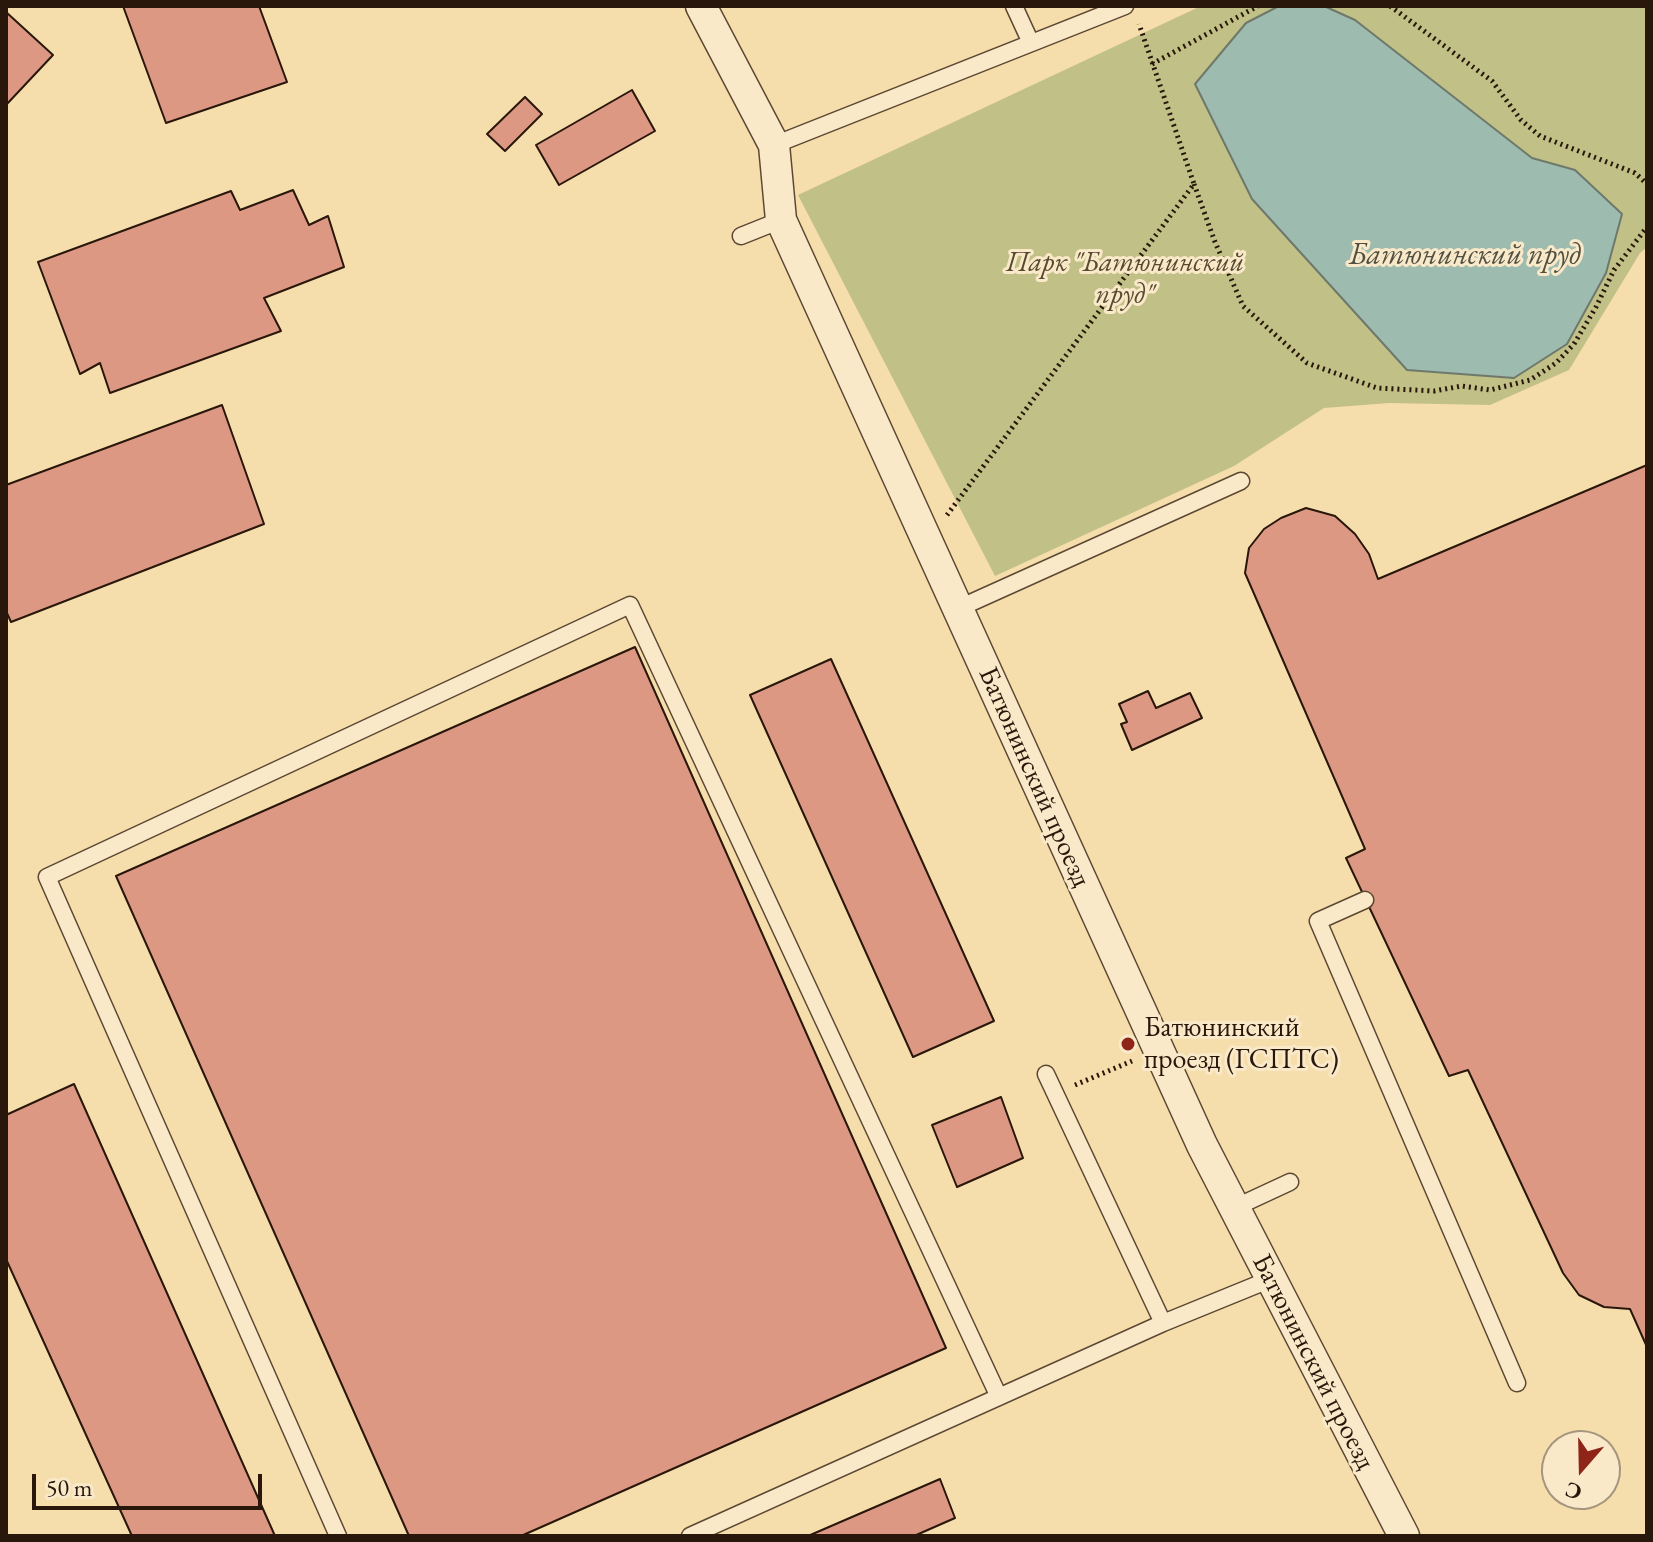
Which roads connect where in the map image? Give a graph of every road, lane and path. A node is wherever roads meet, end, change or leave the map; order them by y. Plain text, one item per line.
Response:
1 (701, 6) edge
2 (1014, 6) edge
3 (1125, 6) edge
4 (1258, 6) edge
5 (1390, 6) edge
6 (1137, 21) dead end
7 (1031, 43) junction
8 (1152, 64) junction
9 (774, 145) junction
10 (1194, 184) junction
11 (1647, 184) edge
12 (781, 220) junction
13 (1647, 227) edge
14 (741, 236) dead end
15 (1241, 481) dead end
16 (944, 519) dead end
17 (957, 609) junction
18 (1365, 900) dead end
19 (1158, 1049) junction
20 (1046, 1074) dead end
21 (1055, 1094) junction
22 (1290, 1182) dead end
23 (1234, 1208) junction
24 (1271, 1279) junction
25 (1163, 1323) junction
26 (1517, 1383) dead end
27 (999, 1397) junction
28 (338, 1536) edge
29 (690, 1536) edge
30 (1404, 1536) edge

1 - 9 street, Батюнинский проезд
2 - 7 lane
3 - 7 lane
4 - 8 path
5 - 11 path
6 - 8 path
7 - 9 lane
8 - 10 path
9 - 12 street, Батюнинский проезд
10 - 13 path
10 - 16 path
12 - 14 lane
12 - 17 street, Батюнинский проезд
15 - 17 lane
17 - 19 street, Батюнинский проезд
18 - 26 lane
19 - 21 path
19 - 23 street, Батюнинский проезд
20 - 21 lane
21 - 25 lane
22 - 23 lane
23 - 24 street, Батюнинский проезд
24 - 25 lane
24 - 30 street, Батюнинский проезд
25 - 27 lane
27 - 28 lane
27 - 29 lane

